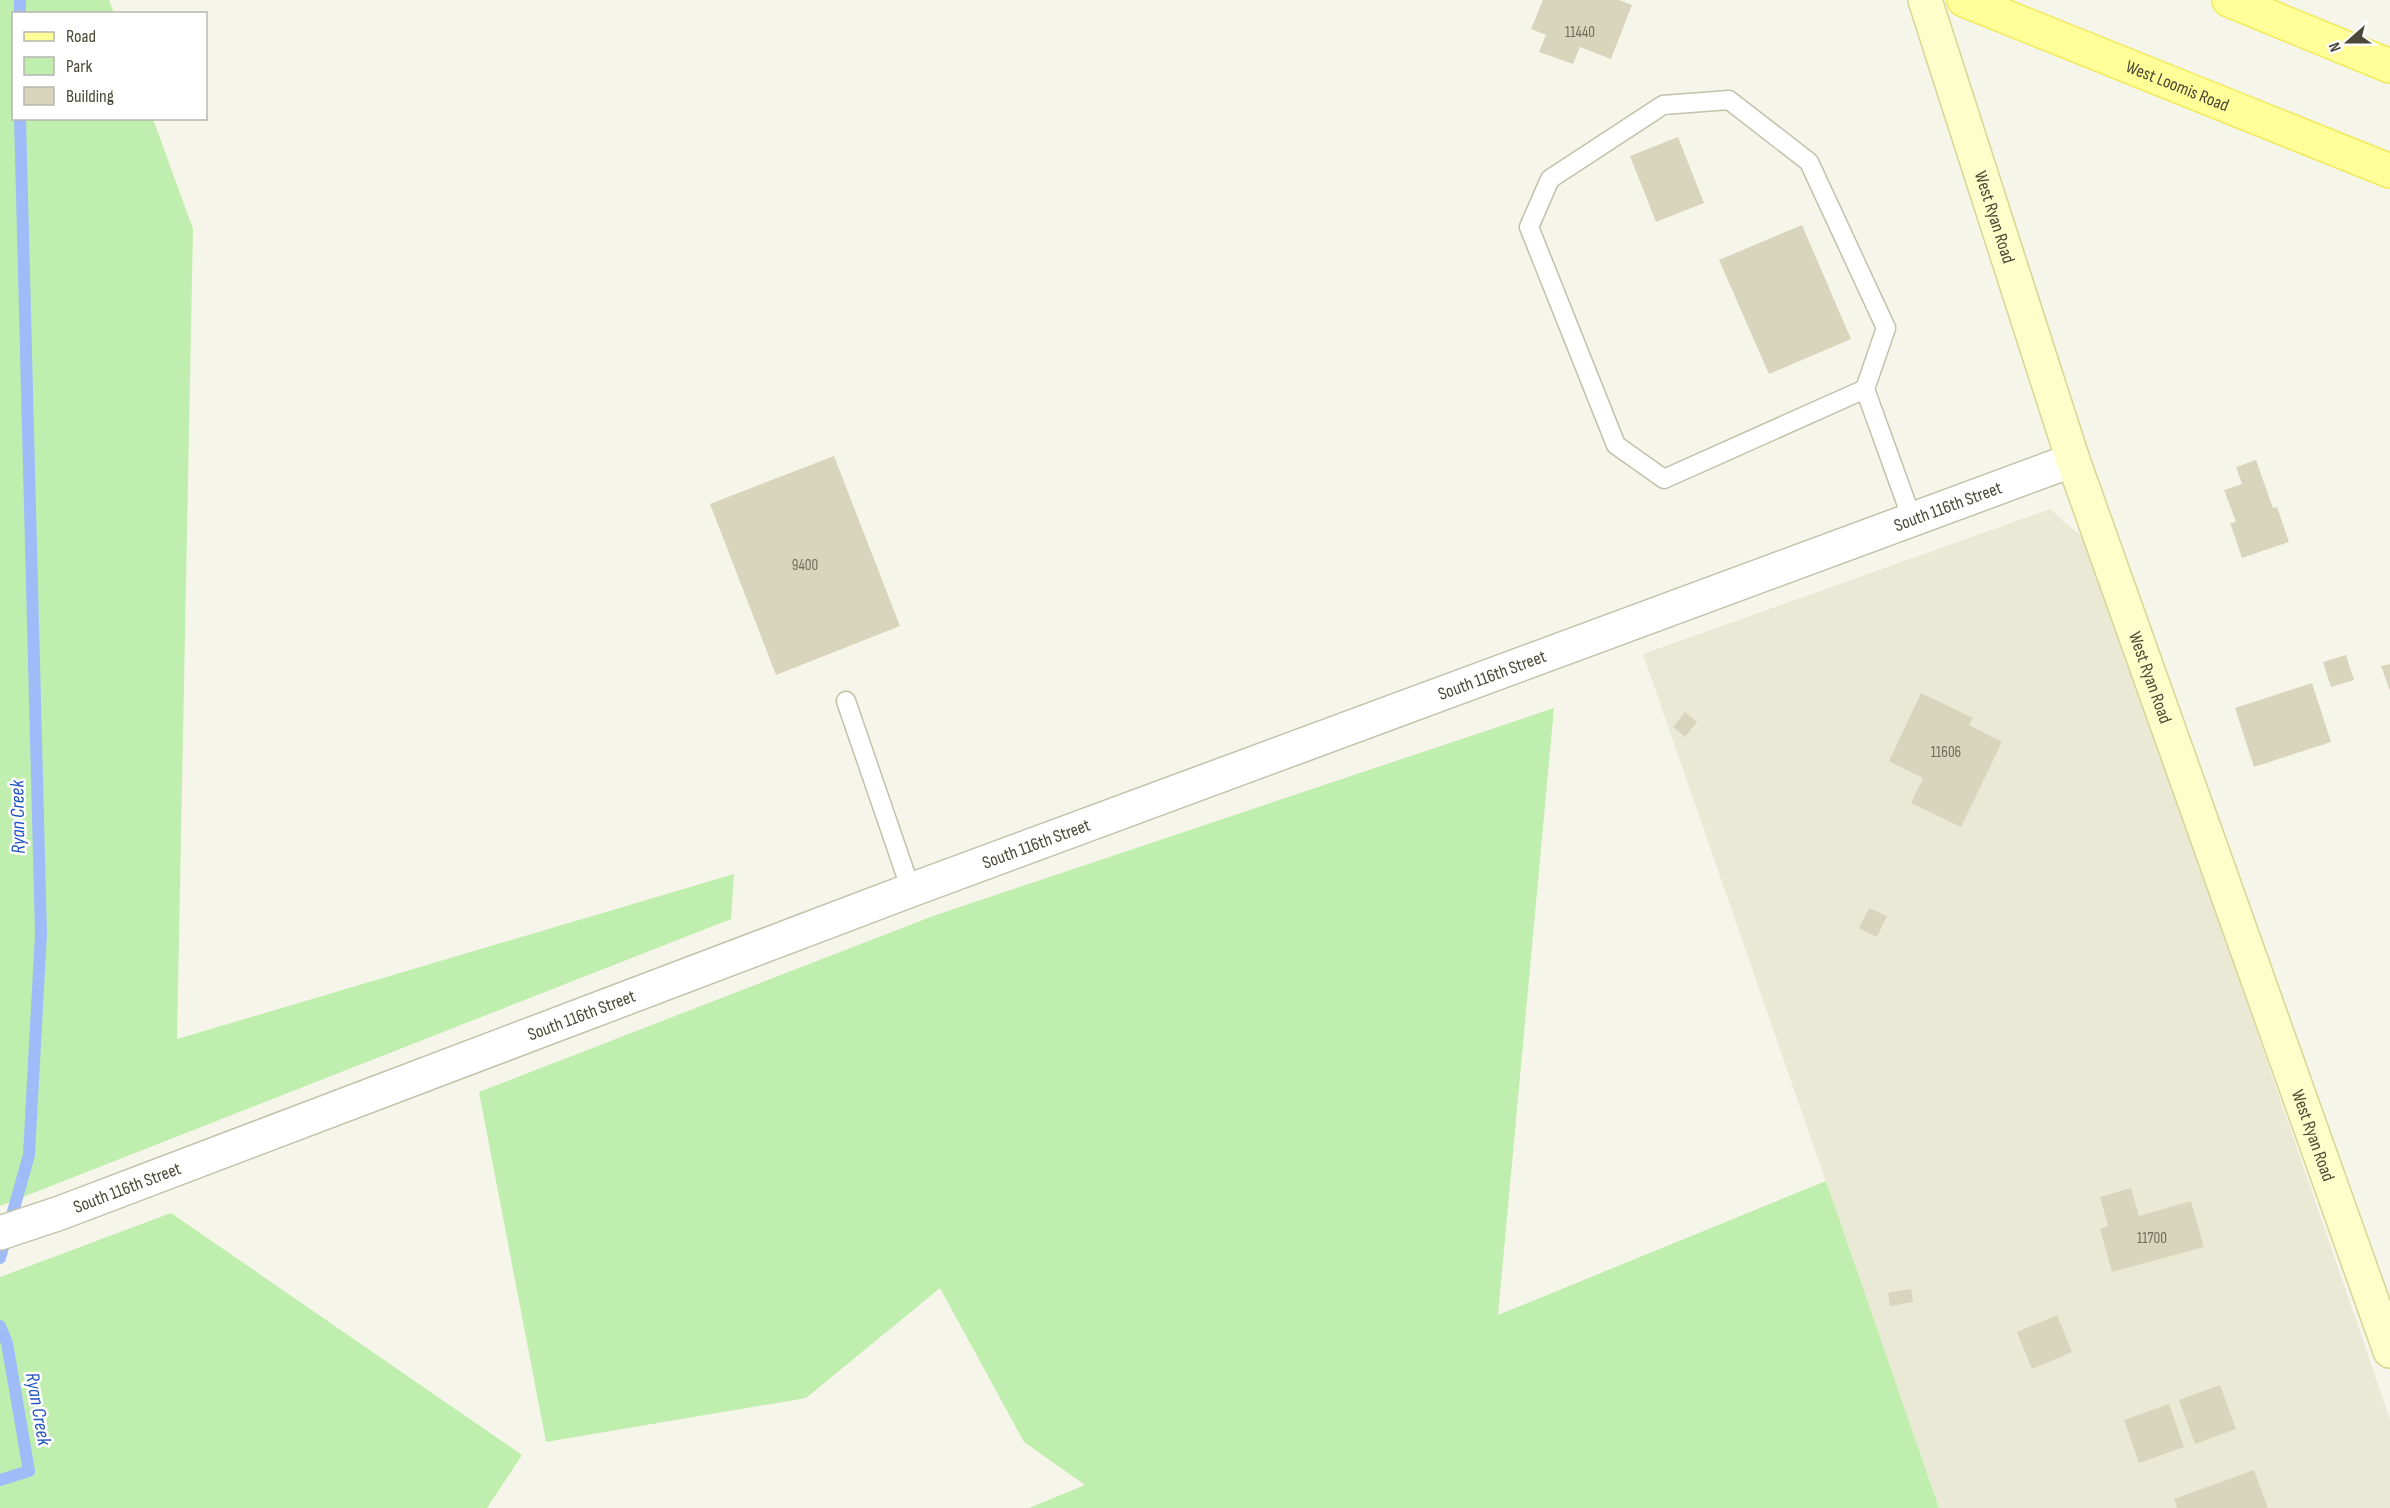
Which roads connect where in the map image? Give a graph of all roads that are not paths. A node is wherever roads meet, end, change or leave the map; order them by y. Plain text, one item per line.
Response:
1 (1925, 0) edge
2 (1964, 0) edge
3 (2229, 0) edge
4 (2390, 66) edge
5 (2390, 171) edge
6 (1865, 389) junction
7 (2073, 460) junction
8 (1912, 519) junction
9 (846, 701) dead end
10 (911, 890) junction
11 (0, 1233) edge
12 (2390, 1351) edge

1 - 7 street, West Ryan Road
2 - 5 main road, West Loomis Road
3 - 4 main road
6 - 6 lane
6 - 8 lane
7 - 8 street, South 116th Street
7 - 12 street, West Ryan Road
8 - 10 street, South 116th Street
9 - 10 lane
10 - 11 street, South 116th Street

